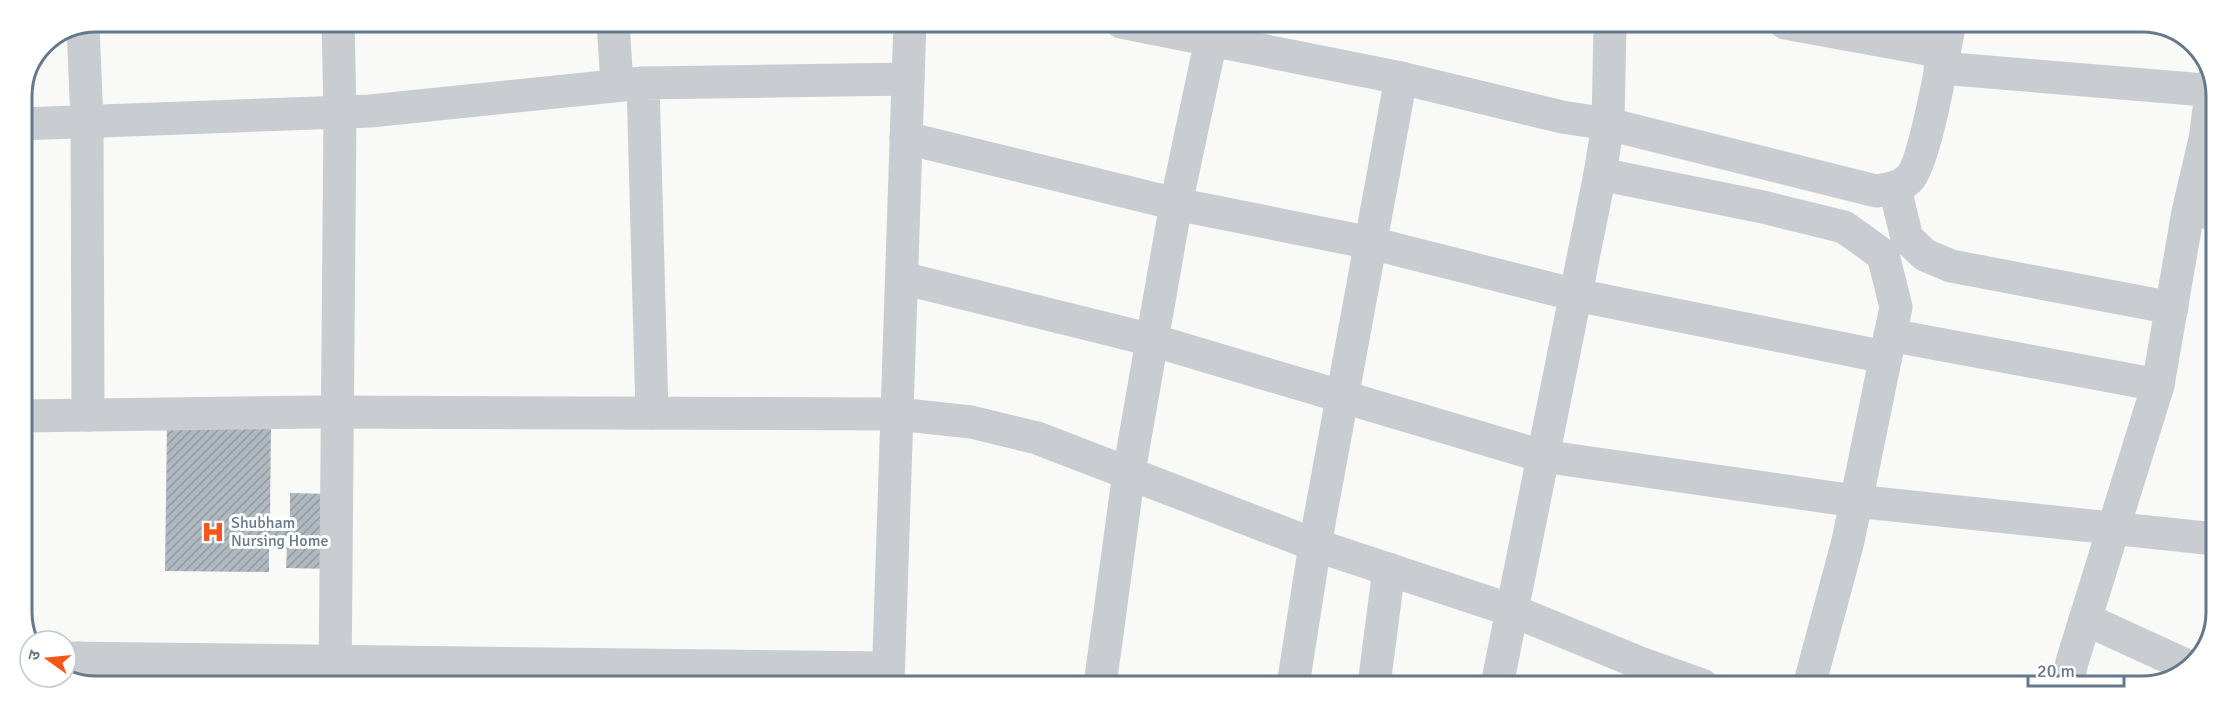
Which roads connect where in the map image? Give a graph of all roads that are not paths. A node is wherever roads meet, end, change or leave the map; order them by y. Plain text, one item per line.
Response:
1 (338, 32) edge
2 (616, 32) edge
3 (910, 32) edge
4 (1171, 32) edge
5 (1610, 32) edge
6 (1843, 32) edge
7 (83, 33) edge
8 (1211, 40) junction
9 (1945, 48) edge
10 (1401, 78) junction
11 (908, 79) junction
12 (630, 84) junction
13 (2205, 86) edge
14 (340, 112) junction
15 (87, 122) junction
16 (32, 124) edge
17 (1608, 124) junction
18 (2206, 133) edge
19 (906, 138) junction
20 (1600, 174) junction
21 (1895, 189) junction
22 (1176, 204) junction
23 (2202, 212) edge
24 (1371, 243) junction
25 (902, 278) junction
26 (1576, 295) junction
27 (2172, 308) junction
28 (1152, 340) junction
29 (1888, 346) junction
30 (2158, 385) junction
31 (1342, 396) junction
32 (338, 412) junction
33 (652, 413) junction
34 (897, 414) junction
35 (88, 415) junction
36 (32, 416) edge
37 (1542, 456) junction
38 (1129, 472) junction
39 (1855, 501) junction
40 (2114, 528) junction
41 (2206, 538) edge
42 (1315, 544) junction
43 (1389, 569) junction
44 (1511, 610) junction
45 (2085, 619) junction
46 (2180, 663) edge
47 (78, 666) edge
48 (334, 672) edge
49 (596, 674) edge
50 (694, 676) edge
51 (891, 676) edge
52 (1101, 676) edge
53 (1294, 676) edge
54 (1375, 676) edge
55 (1499, 676) edge
56 (1675, 676) edge
57 (1812, 676) edge
58 (2070, 676) edge

1 - 14 street
2 - 12 street
3 - 11 street
4 - 8 street
5 - 17 street
6 - 9 street
7 - 15 street
8 - 10 street
8 - 22 street
9 - 13 street
9 - 21 street
10 - 17 street
10 - 24 street
11 - 12 street
11 - 19 street
12 - 14 street
12 - 33 street
14 - 15 street
14 - 32 street
15 - 16 street
15 - 35 street
17 - 20 street
17 - 21 street
18 - 23 street
19 - 22 street
19 - 25 street
20 - 26 street
20 - 29 street
21 - 27 street
22 - 24 street
22 - 28 street
23 - 27 street
24 - 26 street
24 - 31 street
25 - 28 street
25 - 34 street
26 - 29 street
26 - 37 street
27 - 30 street
28 - 31 street
28 - 38 street
29 - 30 street
29 - 39 street
30 - 40 street
31 - 37 street
31 - 42 street
32 - 33 street
32 - 35 street
32 - 48 street
33 - 34 street
34 - 38 street
34 - 51 street
35 - 36 street
37 - 39 street
37 - 44 street
38 - 42 street
38 - 52 street
39 - 40 street
39 - 57 street
40 - 41 street
40 - 45 street
42 - 43 street
42 - 53 street
43 - 44 street
43 - 54 street
44 - 55 street
44 - 56 street
45 - 46 street
45 - 58 street
47 - 48 street
48 - 49 street
49 - 50 street

